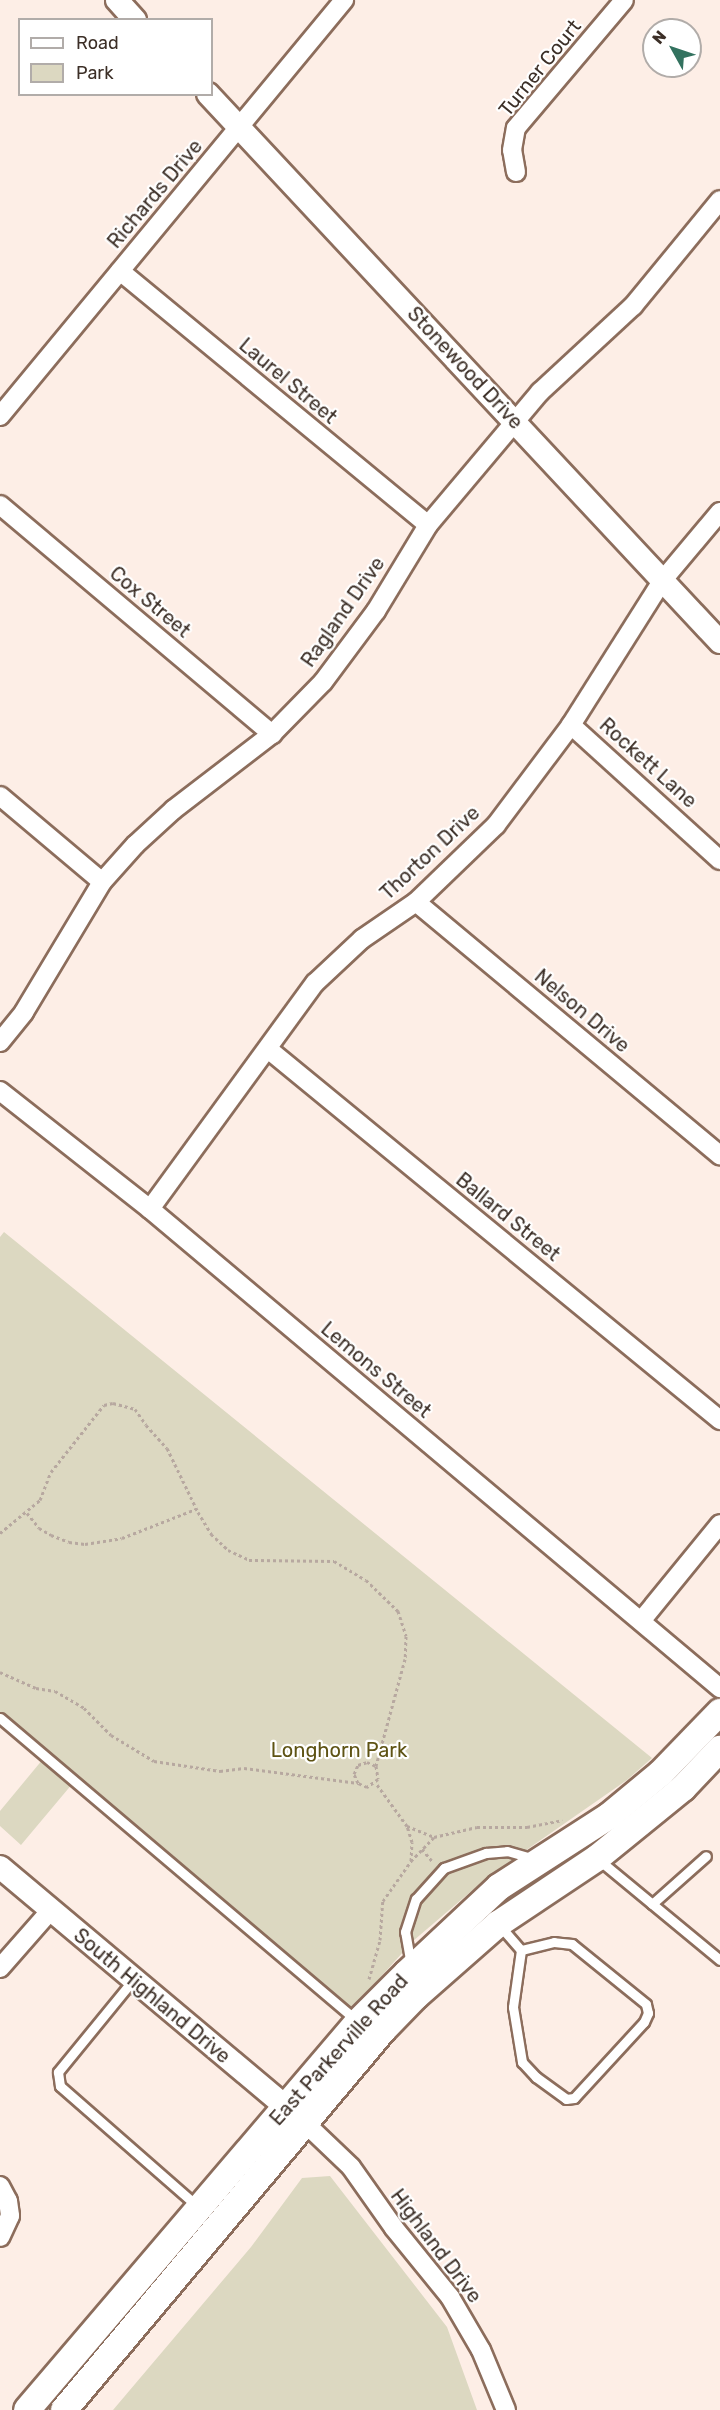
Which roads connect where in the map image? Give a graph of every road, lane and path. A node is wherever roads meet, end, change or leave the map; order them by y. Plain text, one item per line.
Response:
1 (117, 0) edge
2 (344, 0) edge
3 (624, 0) edge
4 (133, 18) edge
5 (210, 96) edge
6 (240, 127) junction
7 (516, 172) dead end
8 (720, 200) edge
9 (120, 271) junction
10 (0, 416) edge
11 (515, 422) junction
12 (0, 506) edge
13 (720, 512) edge
14 (428, 525) junction
15 (662, 581) junction
16 (720, 642) edge
17 (571, 725) junction
18 (272, 734) junction
19 (0, 796) edge
20 (720, 860) edge
21 (102, 882) junction
22 (416, 902) junction
23 (0, 1042) edge
24 (268, 1048) junction
25 (0, 1091) edge
26 (720, 1155) edge
27 (150, 1209) junction
28 (720, 1420) edge
29 (196, 1509) junction
30 (27, 1513) junction
31 (720, 1524) edge
32 (0, 1533) edge
33 (641, 1621) junction
34 (0, 1672) edge
35 (720, 1688) edge
36 (720, 1712) edge
37 (0, 1718) edge
38 (720, 1749) edge
39 (376, 1766) junction
40 (358, 1783) junction
41 (376, 1783) junction
42 (567, 1819) dead end
43 (407, 1826) junction
44 (434, 1837) junction
45 (706, 1856) dead end
46 (597, 1858) junction
47 (540, 1860) junction
48 (411, 1861) junction
49 (0, 1867) edge
50 (652, 1904) junction
51 (50, 1911) junction
52 (498, 1924) junction
53 (521, 1950) junction
54 (720, 1960) edge
55 (0, 1968) edge
56 (412, 1968) junction
57 (133, 1980) junction
58 (369, 1980) dead end
59 (358, 2022) junction
60 (297, 2116) junction
61 (0, 2186) edge
62 (199, 2207) junction
63 (0, 2237) edge
64 (27, 2410) edge
65 (64, 2410) edge
66 (506, 2410) edge

1 - 4 street
2 - 6 street, Richards Drive
3 - 7 street, Turner Court
5 - 6 street, Stonewood Drive
6 - 9 street, Richards Drive
6 - 11 street, Stonewood Drive
8 - 11 street, Ragland Drive
9 - 10 street, Richards Drive
9 - 14 street, Laurel Street
11 - 14 street, Ragland Drive
11 - 15 street, Stonewood Drive
12 - 18 street, Cox Street
13 - 15 street, Thorton Drive
14 - 18 street, Ragland Drive
15 - 16 street, Stonewood Drive
15 - 17 street, Thorton Drive
17 - 20 street, Rockett Lane
17 - 22 street, Thorton Drive
18 - 21 street, Ragland Drive
19 - 21 street
21 - 23 street, Ragland Drive
22 - 24 street, Thorton Drive
22 - 26 street, Nelson Drive
24 - 27 street, Thorton Drive
24 - 28 street, Ballard Street
25 - 27 street, Lemons Street
27 - 33 street, Lemons Street
29 - 30 path
29 - 30 path
29 - 39 path
30 - 32 path
31 - 33 street
33 - 35 street, Lemons Street
34 - 40 path
36 - 47 main road, East Parkerville Road
37 - 59 lane
38 - 46 main road, East Parkerville Road
39 - 40 path
39 - 41 path
40 - 41 path
41 - 43 path
42 - 44 path
43 - 44 path
43 - 48 path
44 - 48 path
45 - 50 lane
46 - 50 lane
46 - 52 main road, East Parkerville Road
47 - 56 main road, East Parkerville Road
47 - 56 lane
48 - 58 path
49 - 51 street, South Highland Drive
50 - 54 lane
51 - 55 street
51 - 57 street, South Highland Drive
52 - 53 lane
52 - 60 main road, East Parkerville Road
53 - 53 lane
56 - 59 main road, East Parkerville Road
57 - 60 street, South Highland Drive
57 - 62 lane
59 - 60 main road, East Parkerville Road
60 - 62 main road, East Parkerville Road
60 - 65 main road, East Parkerville Road
60 - 66 street, Highland Drive
61 - 63 street
62 - 64 main road, East Parkerville Road

